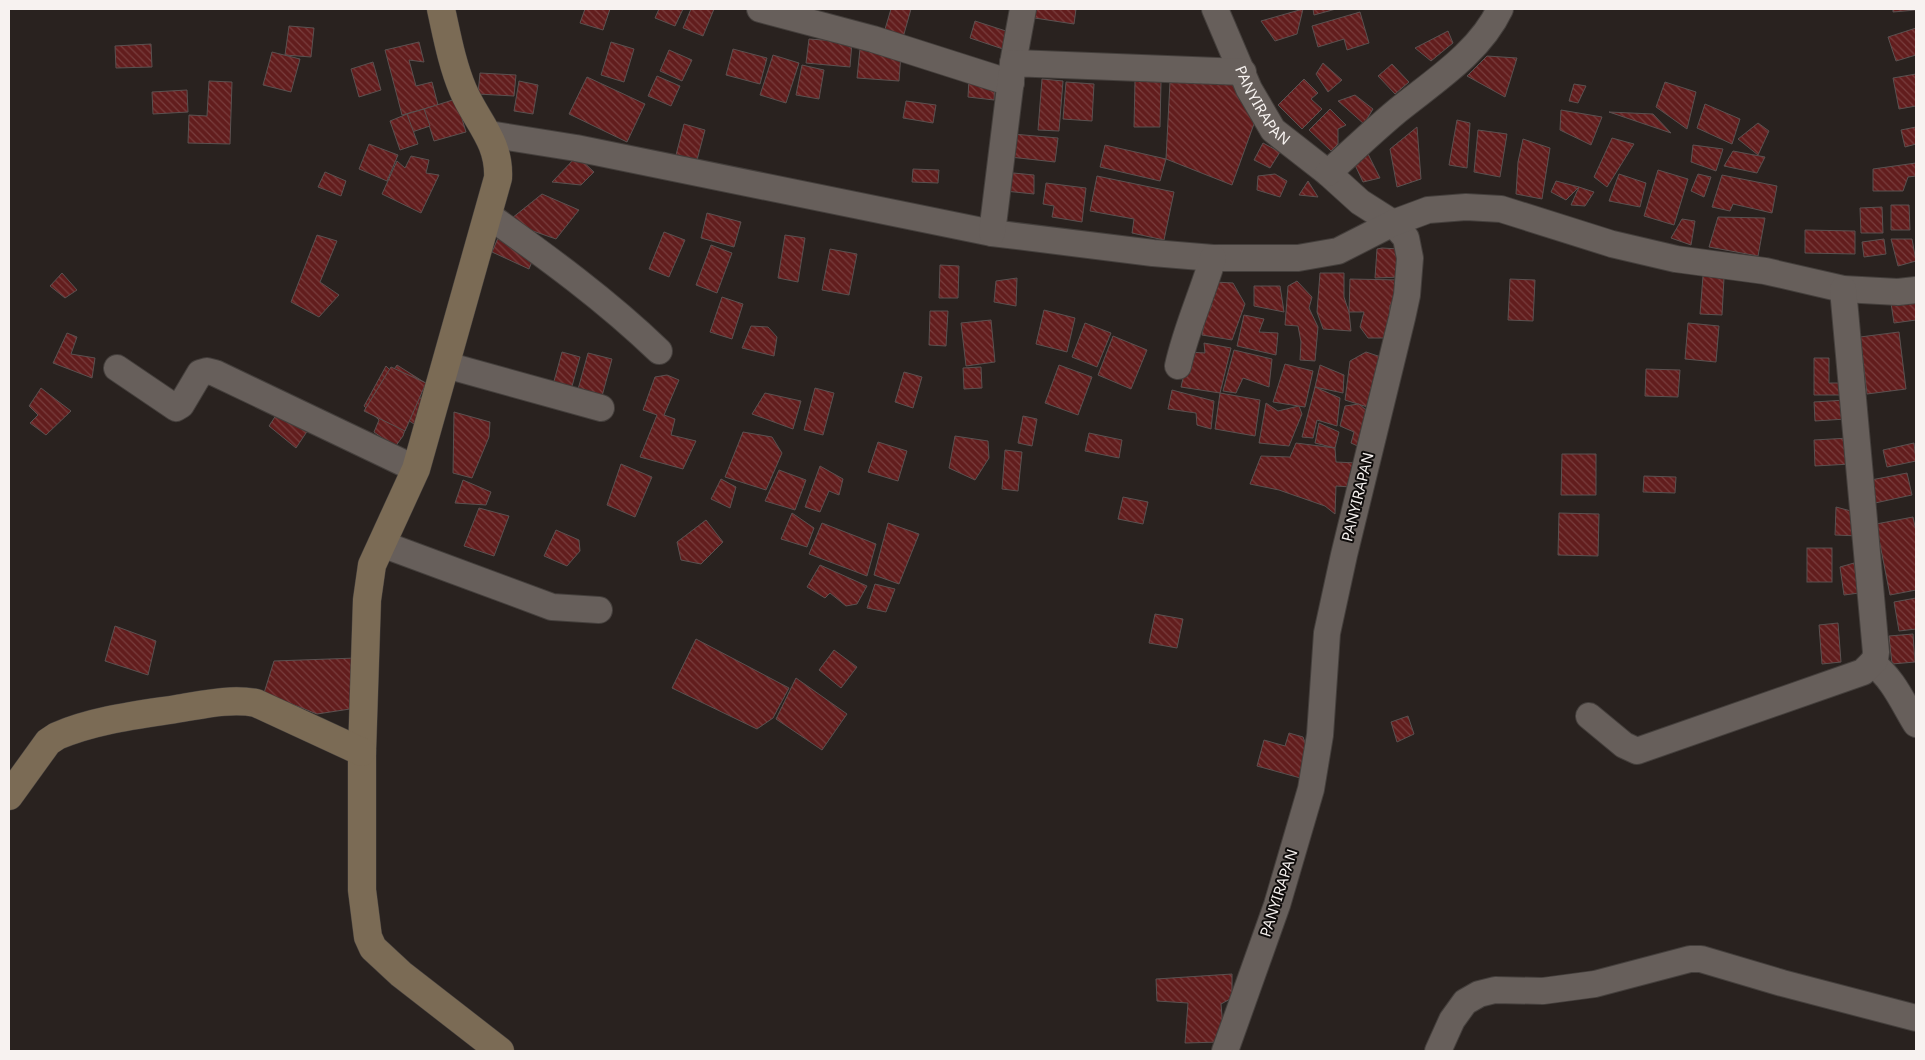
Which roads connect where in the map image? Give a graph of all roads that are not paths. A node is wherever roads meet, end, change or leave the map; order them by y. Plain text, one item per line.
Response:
1 (441, 9) edge
2 (760, 9) edge
3 (1023, 9) edge
4 (1215, 9) edge
5 (1500, 9) edge
6 (1243, 72) junction
7 (1012, 73) junction
8 (490, 134) junction
9 (1328, 172) junction
10 (488, 215) junction
11 (1393, 223) junction
12 (992, 233) junction
13 (1213, 258) junction
14 (1843, 289) junction
15 (1916, 290) edge
16 (659, 351) dead end
17 (446, 365) junction
18 (1178, 366) dead end
19 (117, 368) dead end
20 (601, 408) dead end
21 (416, 469) junction
22 (382, 544) junction
23 (599, 610) dead end
24 (1872, 663) junction
25 (1589, 716) dead end
26 (1916, 724) edge
27 (362, 752) junction
28 (9, 796) edge
29 (1916, 1018) edge
30 (500, 1051) edge
31 (1225, 1051) edge
32 (1438, 1051) edge

1 - 8 street
2 - 7 street
3 - 7 street
4 - 6 street, PANYIRAPAN
5 - 9 street
6 - 7 street
6 - 9 street, PANYIRAPAN
7 - 12 street
8 - 10 street
8 - 12 street
9 - 11 street, PANYIRAPAN
10 - 16 street
10 - 17 street
11 - 13 street
11 - 14 street
11 - 31 street, PANYIRAPAN
12 - 13 street
13 - 18 street
14 - 15 street
14 - 24 street
17 - 20 street
17 - 21 street
19 - 21 street
21 - 22 street
22 - 23 street
22 - 27 street
24 - 25 street
24 - 26 street
27 - 28 street
27 - 30 street
29 - 32 street

